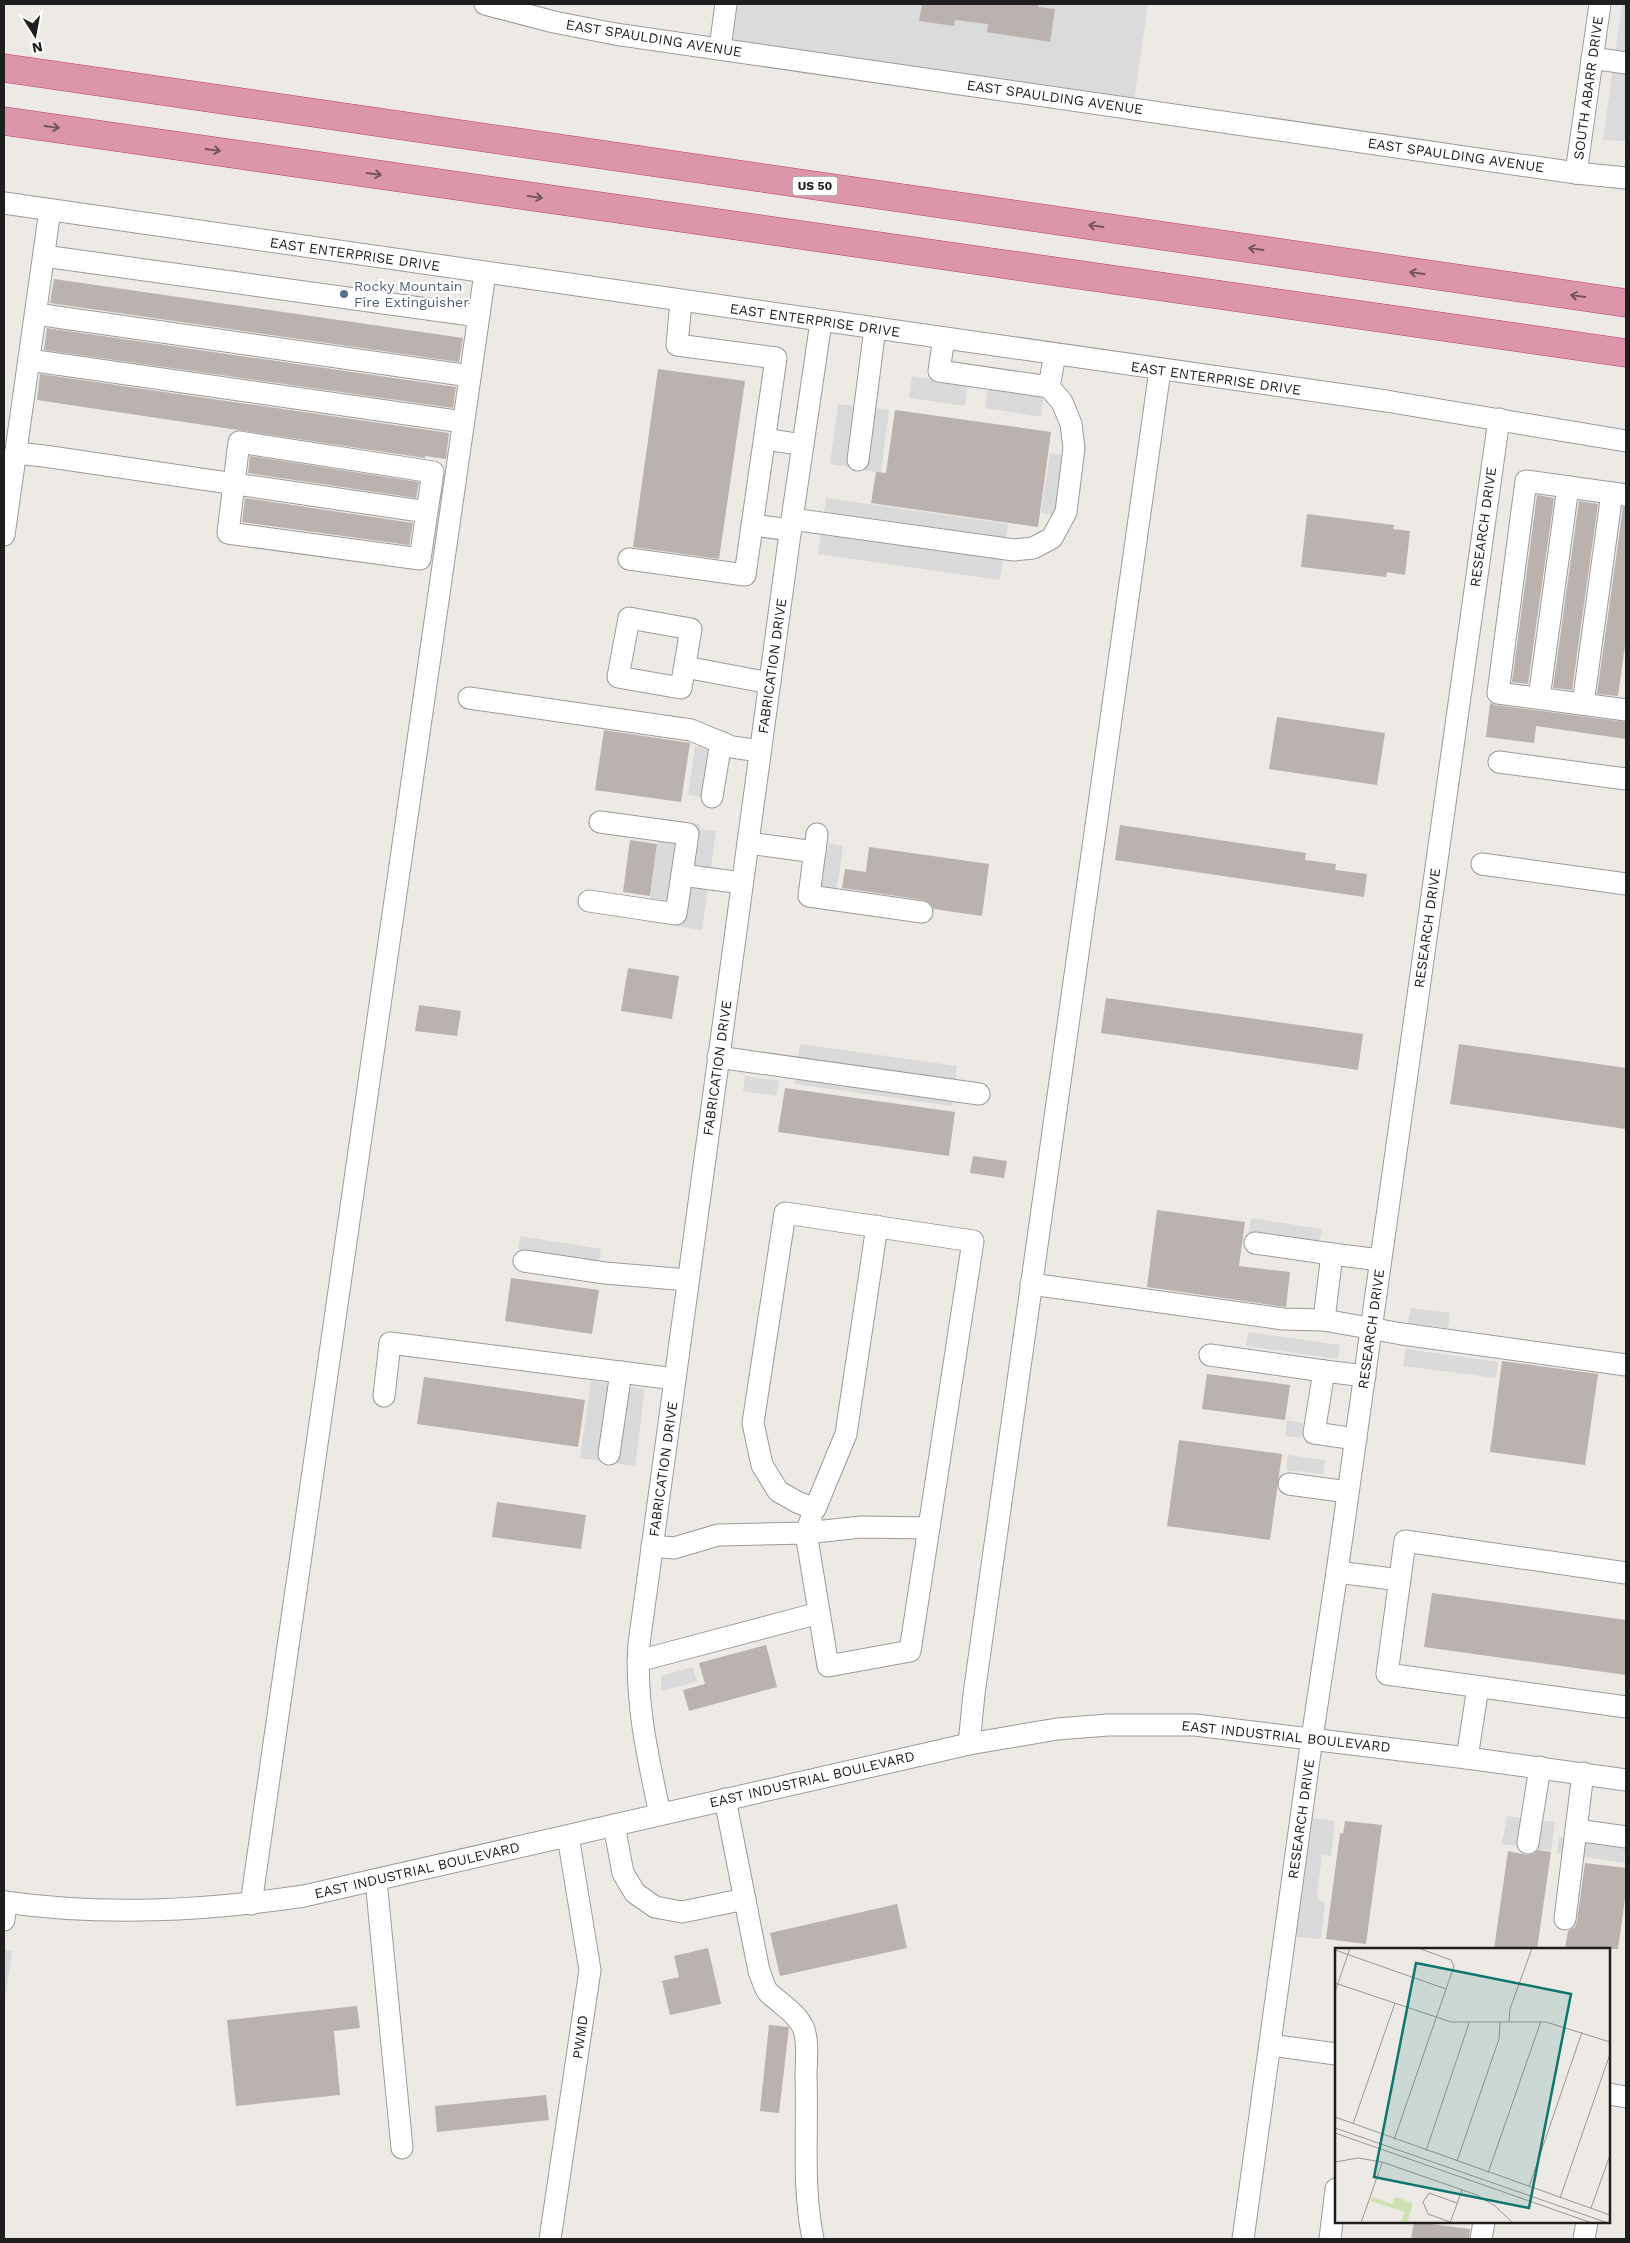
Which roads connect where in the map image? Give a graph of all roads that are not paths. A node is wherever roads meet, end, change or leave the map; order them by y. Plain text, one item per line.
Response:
1 (486, 4) edge
2 (726, 4) edge
3 (1600, 4) edge
4 (720, 48) junction
5 (1592, 58) junction
6 (1626, 63) edge
7 (4, 68) edge
8 (4, 120) edge
9 (1576, 173) junction
10 (1626, 178) edge
11 (4, 203) edge
12 (50, 210) junction
13 (44, 256) junction
14 (485, 273) junction
15 (682, 301) junction
16 (1626, 303) edge
17 (36, 314) junction
18 (478, 316) junction
19 (822, 322) junction
20 (875, 328) junction
21 (944, 338) junction
22 (1626, 353) edge
23 (1055, 354) junction
24 (29, 360) junction
25 (1160, 370) junction
26 (470, 376) junction
27 (1050, 387) junction
28 (1499, 419) junction
29 (463, 422) junction
30 (765, 439) junction
31 (1626, 440) edge
32 (803, 445) junction
33 (16, 453) junction
34 (858, 460) dead end
35 (234, 484) junction
36 (1568, 487) junction
37 (1619, 494) edge
38 (427, 512) junction
39 (752, 525) junction
40 (791, 525) junction
41 (4, 535) edge
42 (629, 559) dead end
43 (685, 667) dead end
44 (770, 683) junction
45 (469, 698) dead end
46 (1539, 698) junction
47 (1583, 704) junction
48 (1626, 710) edge
49 (721, 742) junction
50 (760, 751) junction
51 (1499, 762) dead end
52 (1626, 779) edge
53 (712, 797) dead end
54 (600, 822) dead end
55 (748, 843) junction
56 (1482, 864) dead end
57 (682, 875) junction
58 (742, 883) junction
59 (1626, 884) edge
60 (589, 901) dead end
61 (922, 912) dead end
62 (718, 1057) junction
63 (979, 1094) dead end
64 (877, 1226) junction
65 (1255, 1243) dead end
66 (1332, 1254) junction
67 (1380, 1260) junction
68 (524, 1261) dead end
69 (688, 1280) junction
70 (1031, 1284) junction
71 (1324, 1320) junction
72 (1372, 1327) junction
73 (1210, 1355) dead end
74 (1626, 1365) edge
75 (1324, 1371) junction
76 (621, 1372) junction
77 (1365, 1376) junction
78 (675, 1379) junction
79 (384, 1396) dead end
80 (1356, 1439) junction
81 (609, 1454) dead end
82 (1289, 1484) dead end
83 (1348, 1492) junction
84 (815, 1509) junction
85 (929, 1528) junction
86 (806, 1533) junction
87 (652, 1546) junction
88 (1337, 1572) junction
89 (1626, 1573) edge
90 (1400, 1580) junction
91 (819, 1613) junction
92 (638, 1661) junction
93 (1478, 1686) junction
94 (1626, 1707) edge
95 (1312, 1738) junction
96 (969, 1744) junction
97 (1467, 1758) junction
98 (1540, 1767) junction
99 (1583, 1774) junction
100 (1626, 1780) edge
101 (725, 1798) junction
102 (660, 1814) junction
103 (614, 1825) junction
104 (1576, 1830) junction
105 (568, 1836) junction
106 (1626, 1837) edge
107 (1528, 1843) dead end
108 (376, 1880) junction
109 (745, 1899) junction
110 (251, 1904) junction
111 (5, 1908) edge
112 (1565, 1918) dead end
113 (1270, 2045) junction
114 (1335, 2054) edge
115 (1610, 2094) edge
116 (1626, 2097) edge
117 (402, 2148) dead end
118 (1335, 2197) edge
119 (1484, 2223) edge
120 (1587, 2223) edge
121 (550, 2239) edge
122 (813, 2239) edge
123 (1243, 2239) edge
124 (1330, 2239) edge
125 (1481, 2239) edge
126 (1584, 2239) edge

1 - 4 street, EAST SPAULDING AVENUE
2 - 4 street
3 - 5 street, SOUTH ABARR DRIVE
4 - 9 street, EAST SPAULDING AVENUE
5 - 6 street
5 - 9 street, SOUTH ABARR DRIVE
16 -> 7 highway, US 50
8 -> 22 highway
9 - 10 street, EAST SPAULDING AVENUE
11 - 12 street, EAST ENTERPRISE DRIVE
12 - 13 street
12 - 14 street, EAST ENTERPRISE DRIVE
13 - 17 street
13 - 18 street
14 - 15 street, EAST ENTERPRISE DRIVE
14 - 18 street
15 - 19 street, EAST ENTERPRISE DRIVE
15 - 30 street
17 - 24 street
17 - 26 street
18 - 26 street
19 - 20 street, EAST ENTERPRISE DRIVE
19 - 32 street, FABRICATION DRIVE
20 - 21 street, EAST ENTERPRISE DRIVE
20 - 34 street
21 - 23 street, EAST ENTERPRISE DRIVE
21 - 27 street
23 - 25 street, EAST ENTERPRISE DRIVE
23 - 27 street
24 - 29 street
24 - 33 street
25 - 28 street, EAST ENTERPRISE DRIVE
25 - 70 street
26 - 29 street
27 - 40 street
28 - 31 street, EAST ENTERPRISE DRIVE
28 - 67 street, RESEARCH DRIVE
29 - 110 street
30 - 32 street
30 - 39 street
32 - 40 street, FABRICATION DRIVE
33 - 35 street
33 - 41 street
35 - 38 street
35 - 38 street
35 - 38 street
36 - 37 street
36 - 46 street
36 - 46 street
37 - 47 street
39 - 40 street
39 - 42 street
40 - 44 street, FABRICATION DRIVE
43 - 44 street
44 - 50 street, FABRICATION DRIVE
45 - 49 street
46 - 47 street
47 - 48 street
49 - 50 street
49 - 53 street
50 - 55 street, FABRICATION DRIVE
51 - 52 street
54 - 57 street
55 - 58 street, FABRICATION DRIVE
55 - 61 street
56 - 59 street
57 - 58 street
57 - 60 street
58 - 62 street, FABRICATION DRIVE
62 - 63 street
62 - 69 street, FABRICATION DRIVE
64 - 84 street
64 - 84 street
64 - 85 street
65 - 66 street
66 - 67 street
66 - 71 street
67 - 72 street, RESEARCH DRIVE
68 - 69 street
69 - 78 street, FABRICATION DRIVE
70 - 71 street
70 - 96 street
71 - 72 street
72 - 74 street
72 - 77 street, RESEARCH DRIVE
73 - 75 street
75 - 77 street
75 - 80 street
76 - 78 street
76 - 79 street
76 - 81 street
77 - 80 street, RESEARCH DRIVE
78 - 87 street, FABRICATION DRIVE
80 - 83 street, RESEARCH DRIVE
82 - 83 street
83 - 88 street, RESEARCH DRIVE
84 - 86 street
85 - 86 street
85 - 91 street
86 - 87 street
86 - 91 street
87 - 92 street, FABRICATION DRIVE
88 - 90 street
88 - 95 street, RESEARCH DRIVE
89 - 90 street
90 - 93 street
91 - 92 street
92 - 102 street, FABRICATION DRIVE
93 - 94 street
93 - 97 street
95 - 96 street, EAST INDUSTRIAL BOULEVARD
95 - 97 street, EAST INDUSTRIAL BOULEVARD
95 - 113 street, RESEARCH DRIVE
96 - 101 street, EAST INDUSTRIAL BOULEVARD
97 - 98 street, EAST INDUSTRIAL BOULEVARD
98 - 99 street, EAST INDUSTRIAL BOULEVARD
98 - 107 street
99 - 100 street, EAST INDUSTRIAL BOULEVARD
99 - 104 street
101 - 102 street, EAST INDUSTRIAL BOULEVARD
101 - 109 street
102 - 103 street, EAST INDUSTRIAL BOULEVARD
103 - 105 street, EAST INDUSTRIAL BOULEVARD
103 - 109 street
104 - 106 street
104 - 112 street
105 - 108 street, EAST INDUSTRIAL BOULEVARD
105 - 121 street, PWMD
108 - 110 street, EAST INDUSTRIAL BOULEVARD
108 - 117 street
109 - 122 street
110 - 111 street, EAST INDUSTRIAL BOULEVARD
113 - 114 street
113 - 123 street, RESEARCH DRIVE
115 - 116 street
118 - 124 street
119 - 125 street
120 - 126 street

